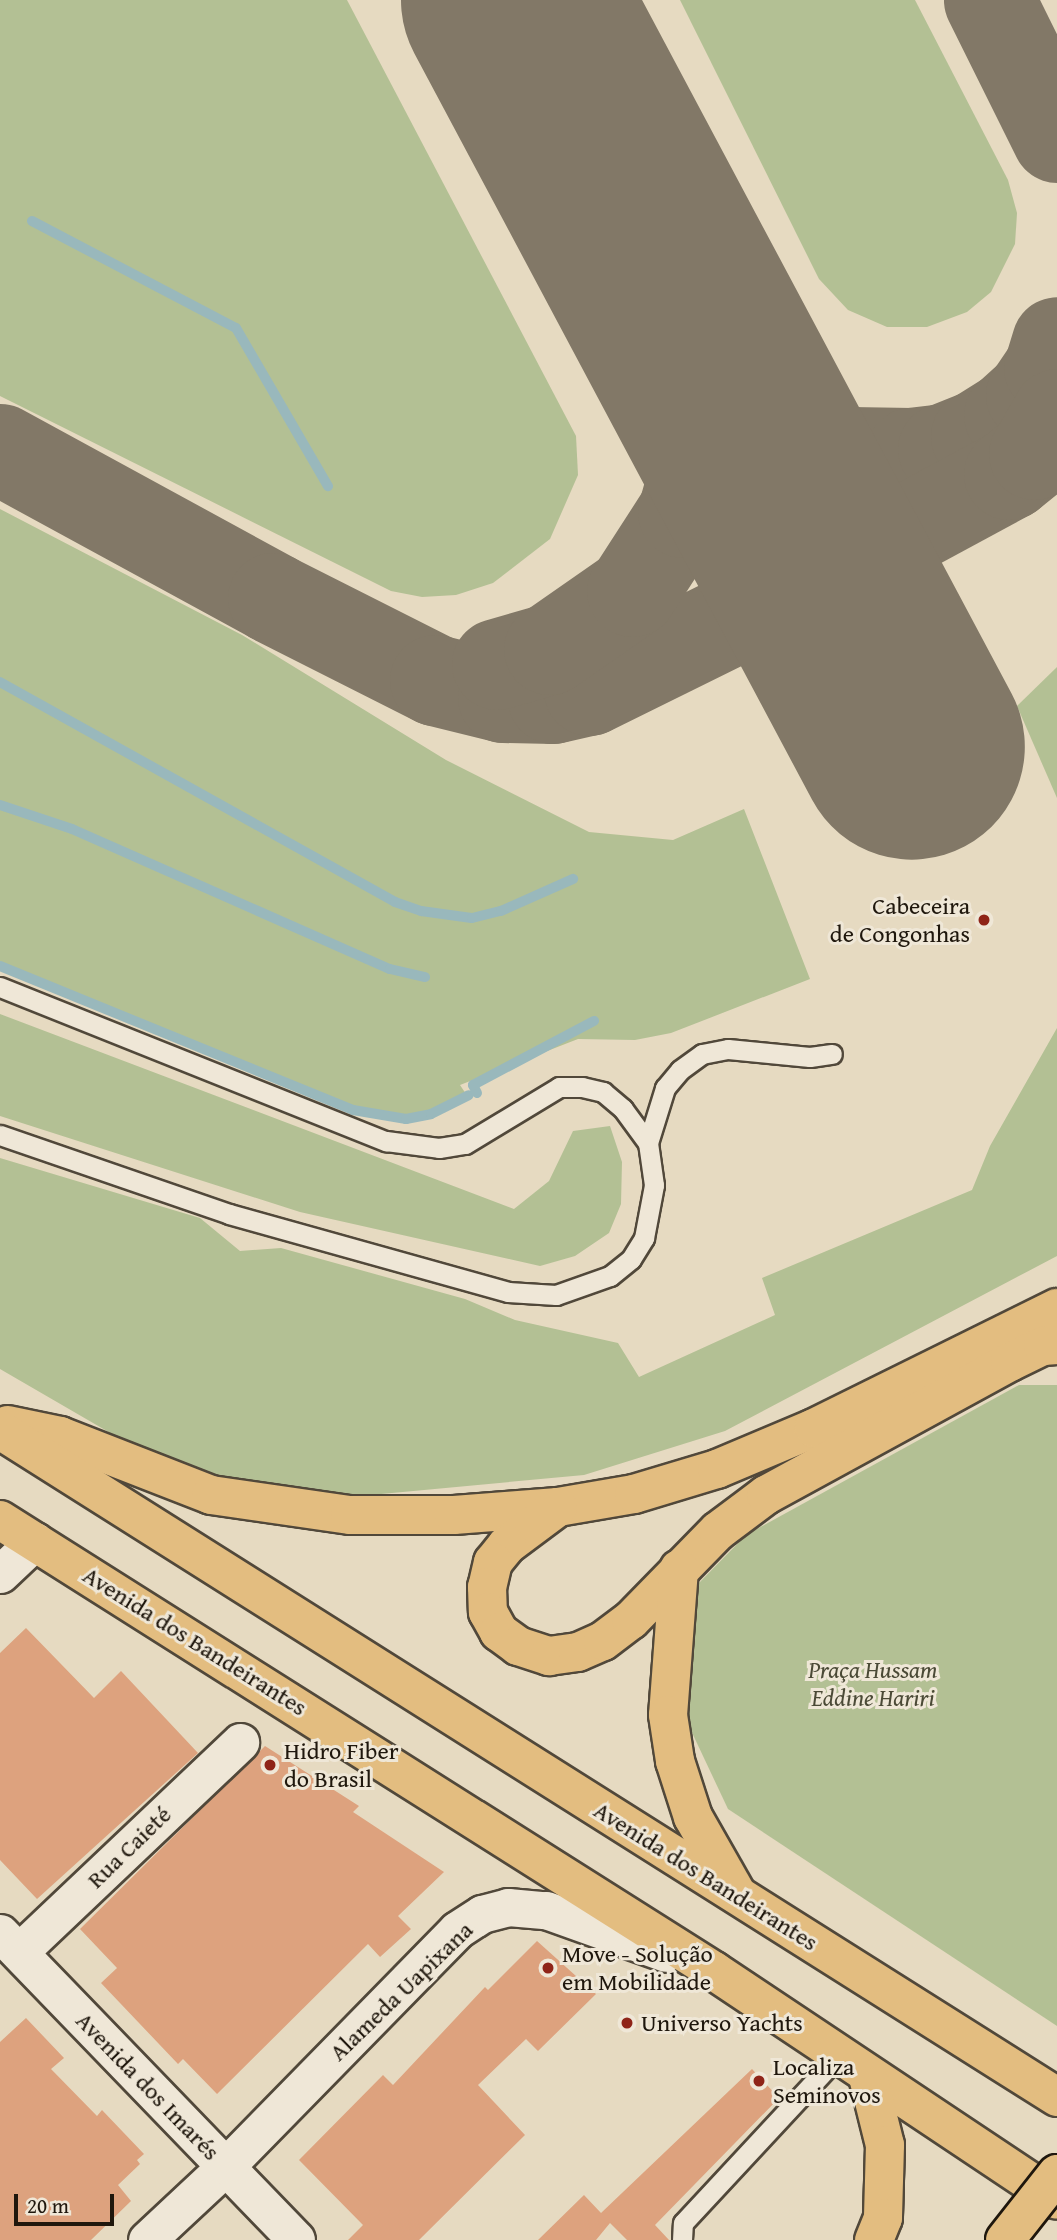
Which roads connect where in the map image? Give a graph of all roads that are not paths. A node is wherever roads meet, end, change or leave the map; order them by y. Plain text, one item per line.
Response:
1 (0, 988) edge
2 (832, 1054) dead end
3 (0, 1135) edge
4 (648, 1143) junction
5 (1057, 1308) edge
6 (1057, 1345) edge
7 (0, 1424) edge
8 (0, 1430) edge
9 (558, 1507) junction
10 (0, 1520) edge
11 (35, 1541) junction
12 (679, 1569) junction
13 (0, 1574) edge
14 (240, 1742) dead end
15 (740, 1900) junction
16 (9, 1942) edge
17 (714, 1971) junction
18 (838, 2056) junction
19 (868, 2077) junction
20 (1057, 2096) edge
21 (226, 2166) junction
22 (1057, 2174) edge
23 (1057, 2200) edge
24 (147, 2240) edge
25 (296, 2240) edge
26 (682, 2240) edge
27 (874, 2240) edge
28 (1005, 2240) edge

1 - 4 lane
2 - 4 lane
3 - 4 lane
5 - 9 highway
6 - 12 highway
7 - 9 highway
8 - 15 highway, Avenida dos Bandeirantes
9 - 12 highway
10 - 11 highway, Avenida dos Bandeirantes
11 - 13 street
11 - 17 highway, Avenida dos Bandeirantes
12 - 15 highway
14 - 16 street, Rua Caieté
15 - 20 highway, Avenida dos Bandeirantes
16 - 21 street, Avenida dos Imarés
17 - 18 highway, Avenida dos Bandeirantes
17 - 21 street, Alameda Uapixana
18 - 19 highway, Avenida dos Bandeirantes
18 - 26 lane
19 - 23 highway, Avenida dos Bandeirantes
19 - 27 highway
21 - 24 street, Alameda Uapixana
21 - 25 street, Avenida dos Imarés
22 - 28 highway, bridge

